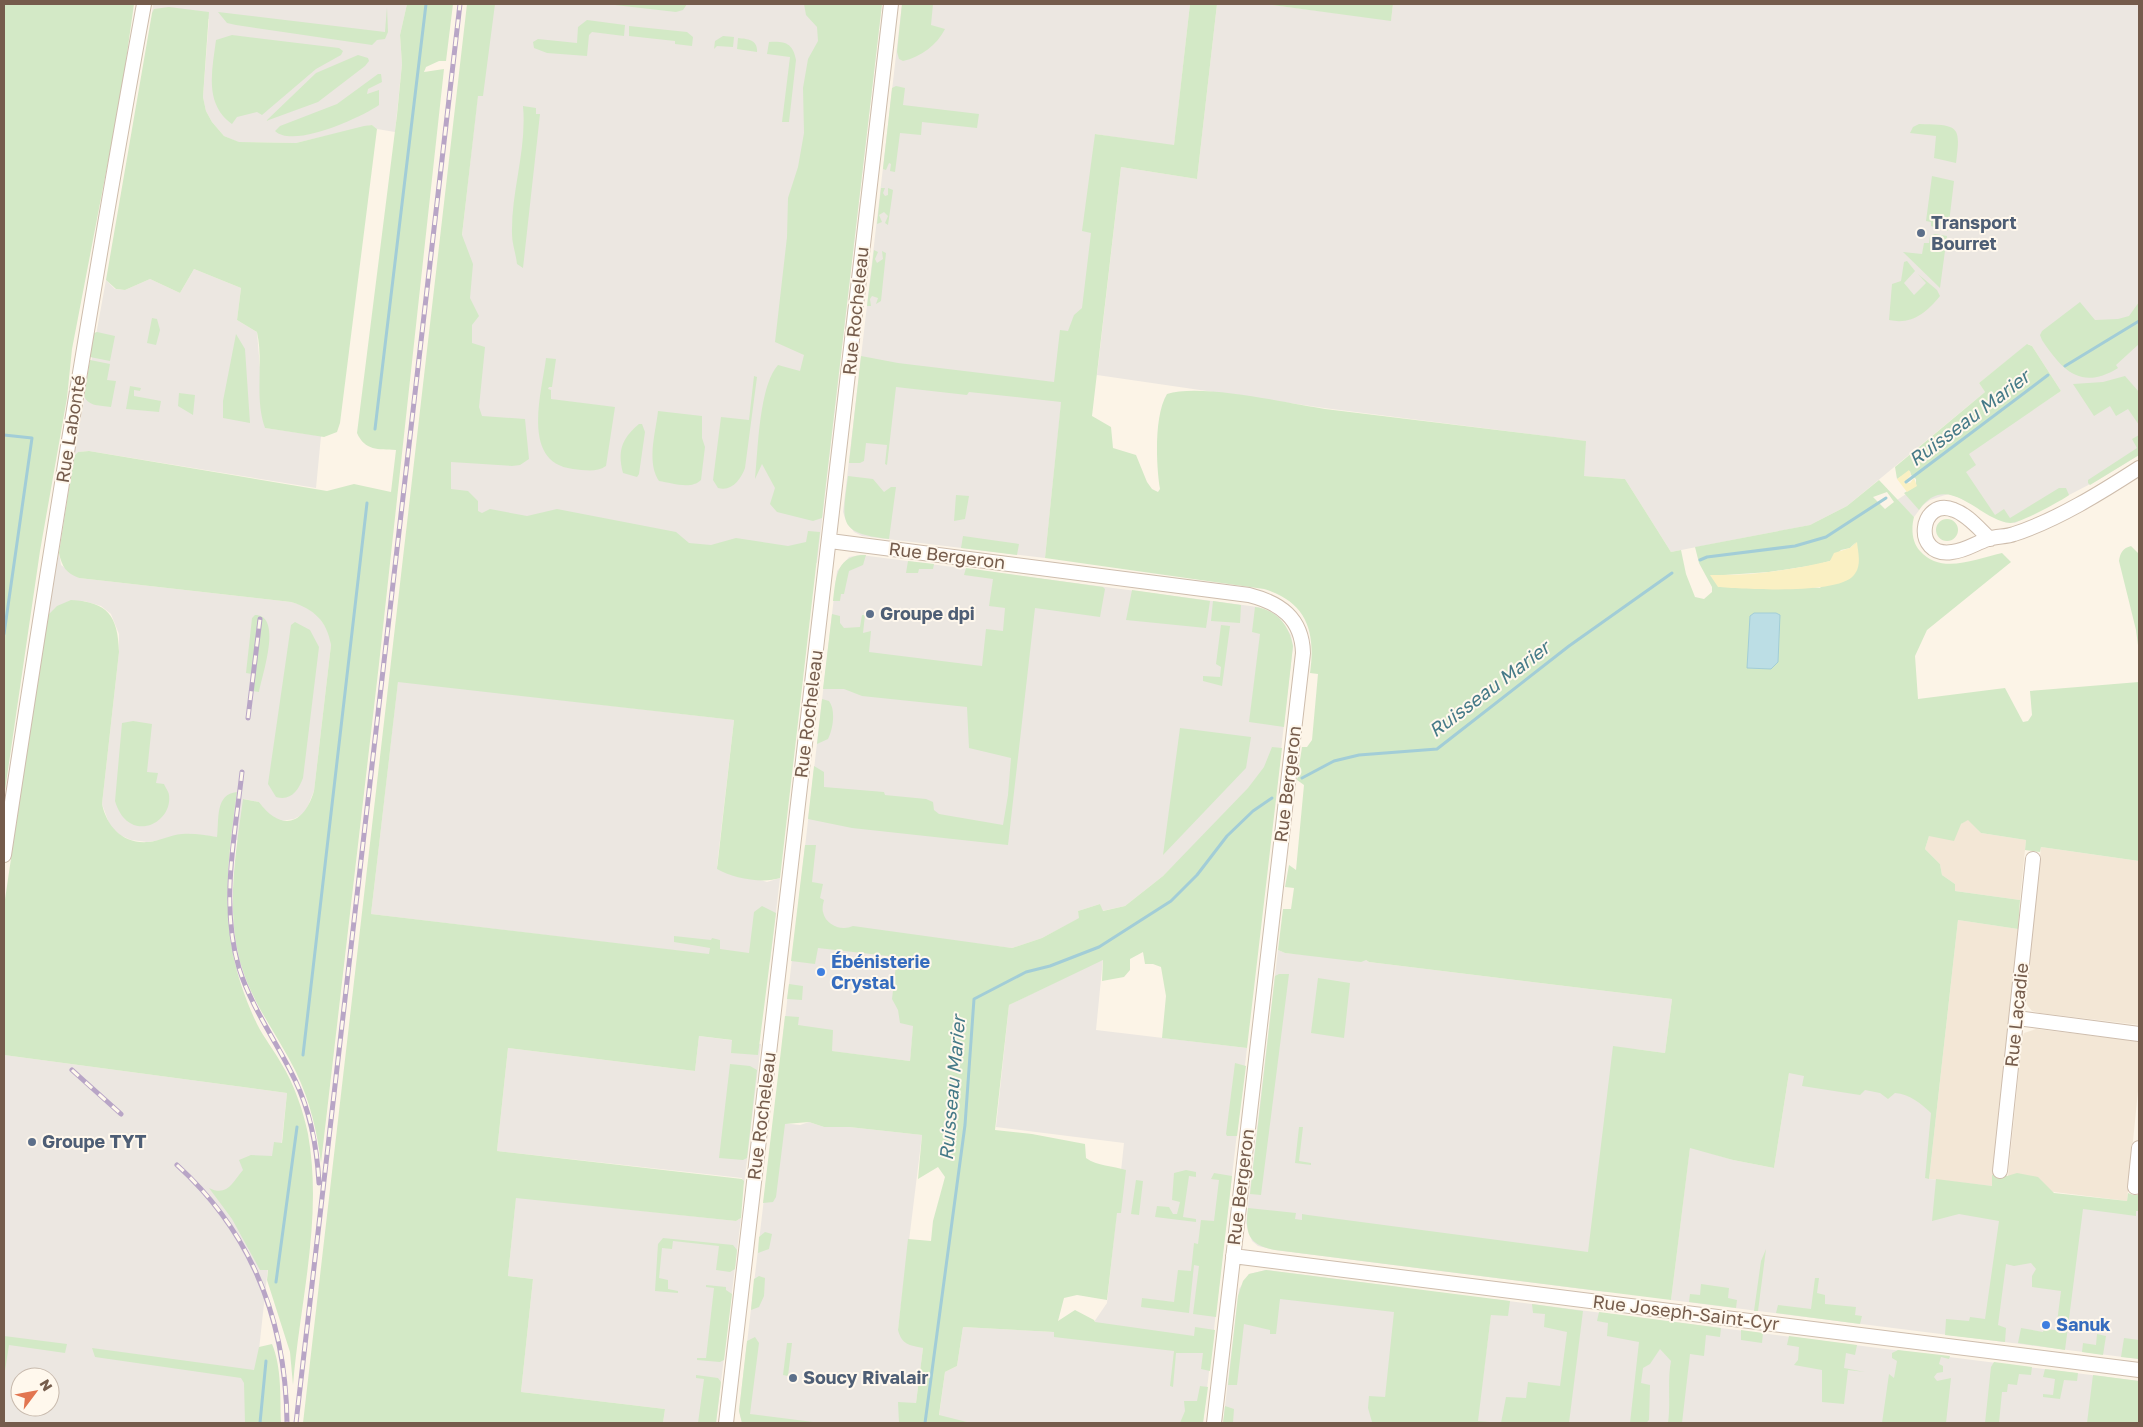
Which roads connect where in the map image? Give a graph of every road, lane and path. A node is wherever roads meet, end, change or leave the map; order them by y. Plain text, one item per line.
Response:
1 (144, 4) edge
2 (891, 4) edge
3 (2139, 468) edge
4 (1990, 539) dead end
5 (830, 541) junction
6 (4, 855) edge
7 (2032, 859) dead end
8 (2017, 1018) junction
9 (2139, 1034) edge
10 (2139, 1148) edge
11 (2000, 1171) dead end
12 (2135, 1187) dead end
13 (1233, 1256) junction
14 (2139, 1370) edge
15 (726, 1423) edge
16 (1214, 1423) edge

1 - 6 street, Rue Labonté
2 - 5 street, Rue Rocheleau
3 - 4 street
5 - 13 street, Rue Bergeron
5 - 15 street, Rue Rocheleau
7 - 8 street, Rue Lacadie
8 - 9 street
8 - 11 street, Rue Lacadie
10 - 12 street
13 - 14 street, Rue Joseph-Saint-Cyr
13 - 16 street, Rue Bergeron

